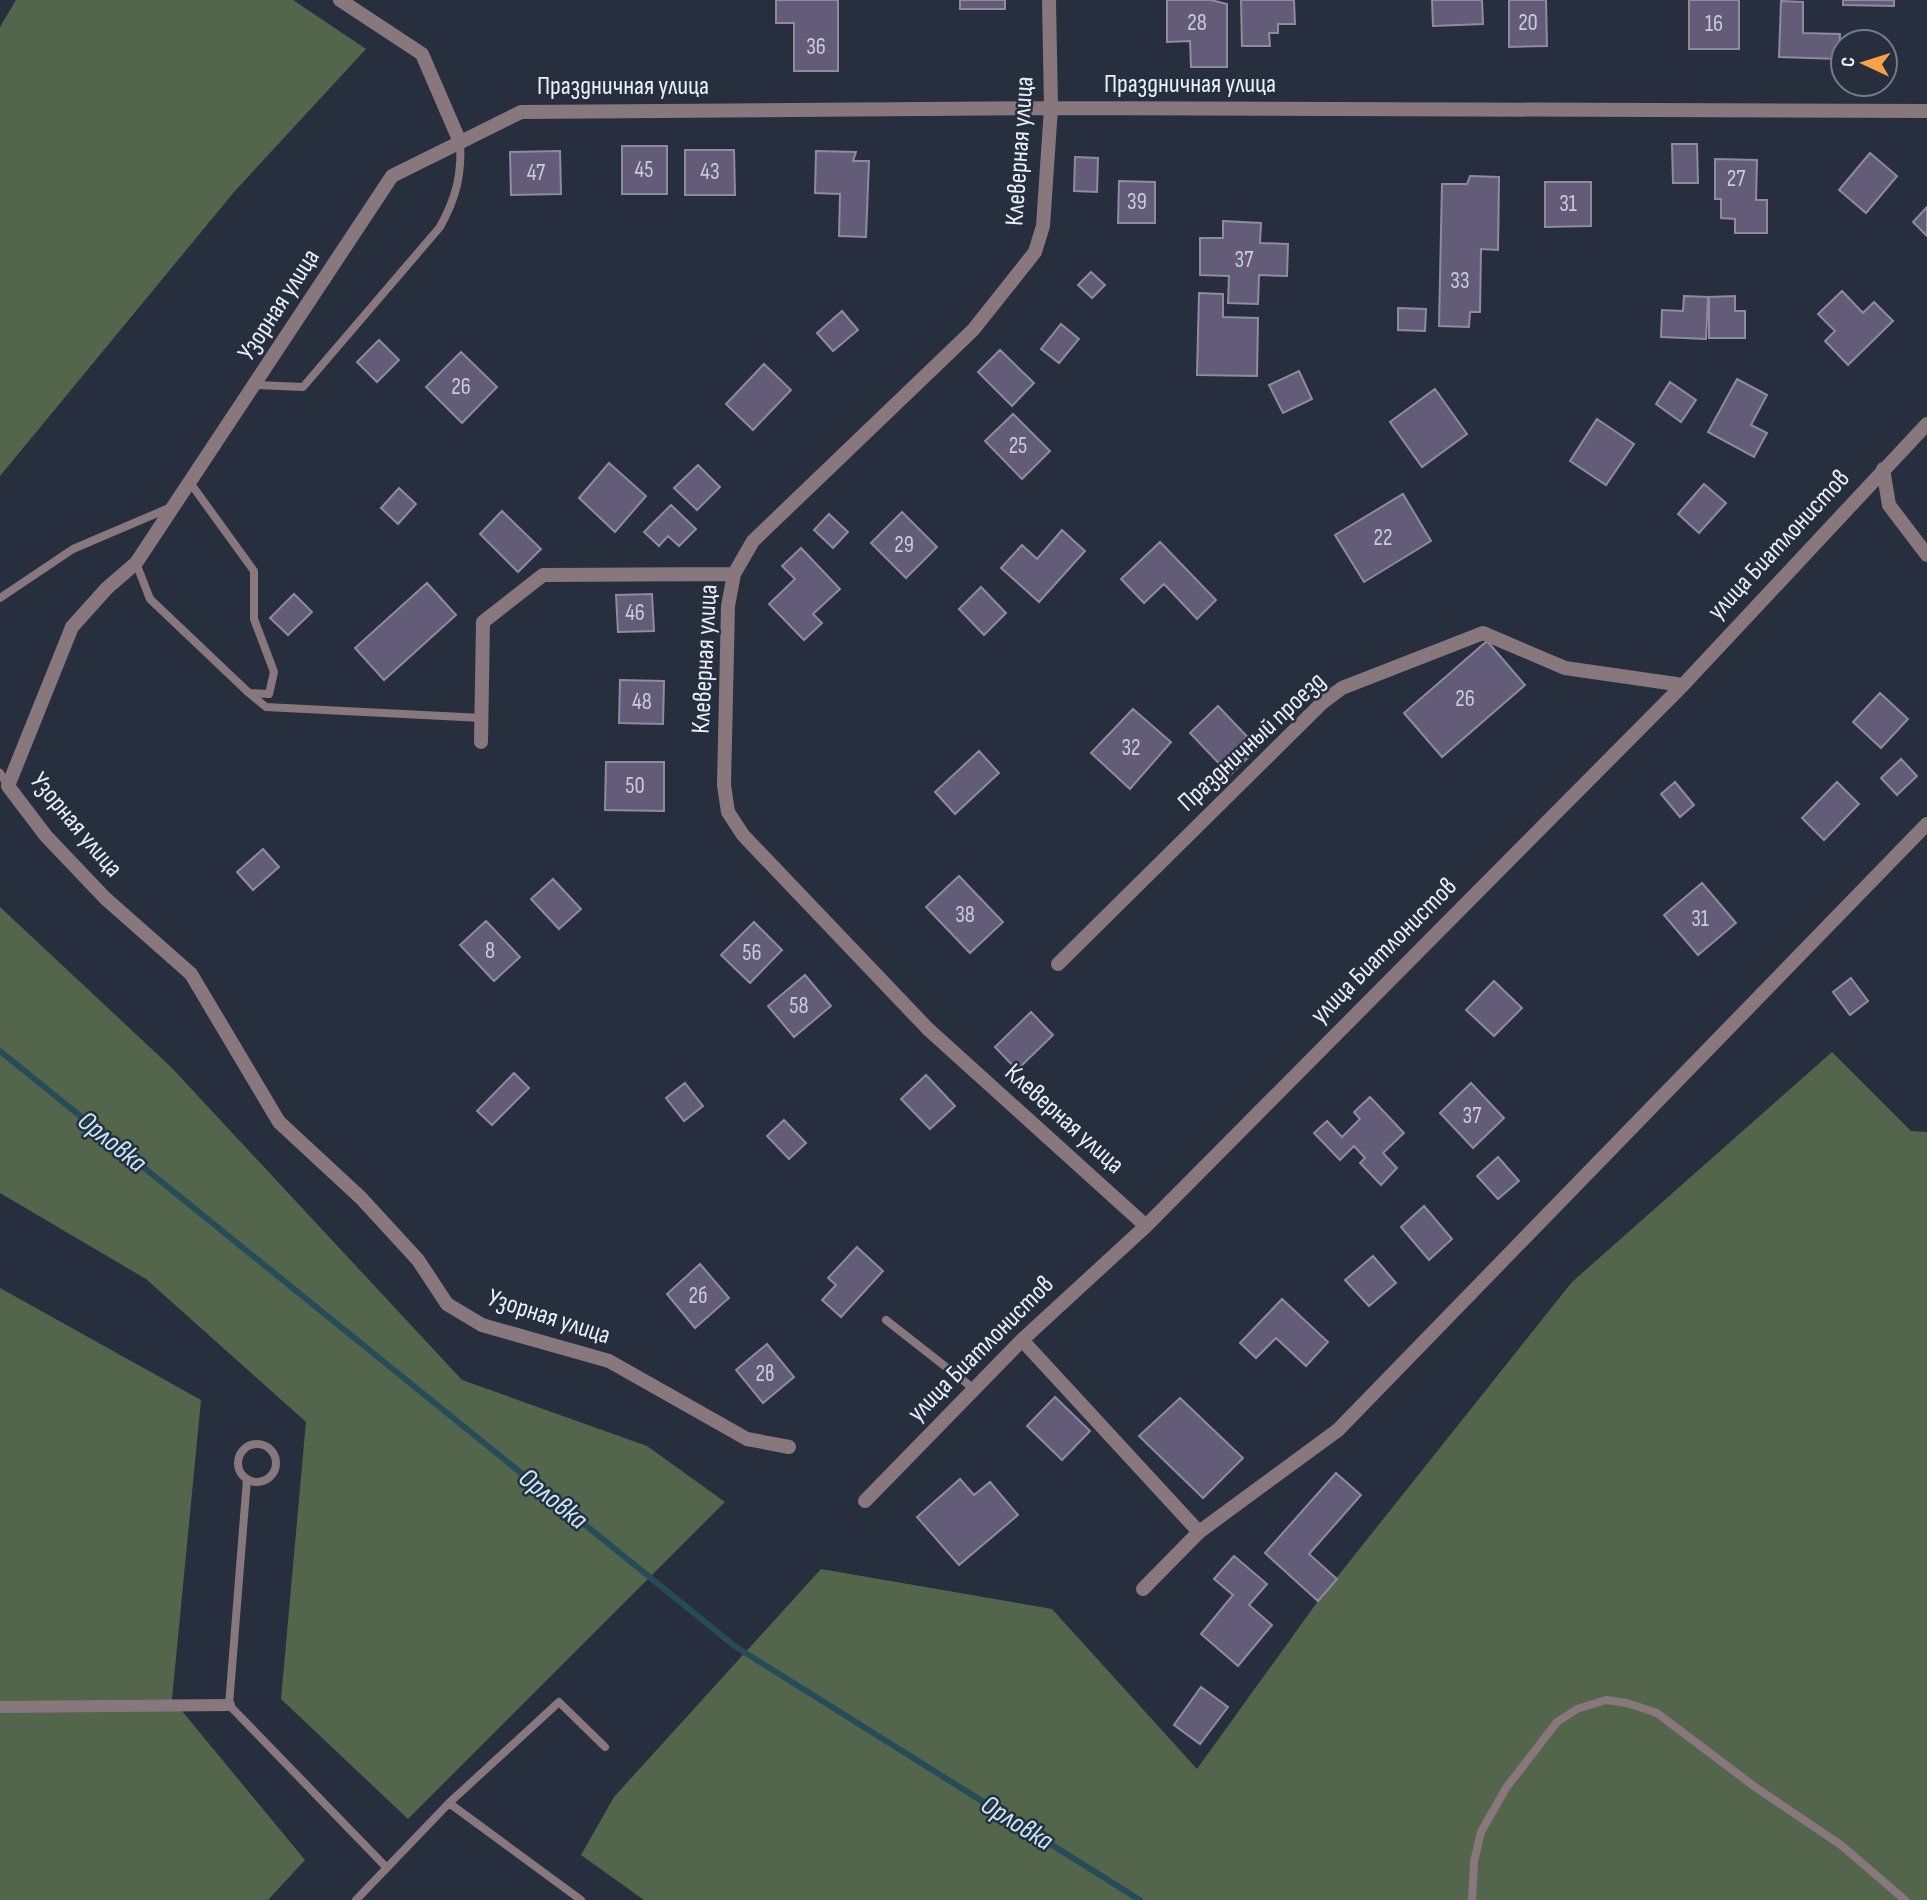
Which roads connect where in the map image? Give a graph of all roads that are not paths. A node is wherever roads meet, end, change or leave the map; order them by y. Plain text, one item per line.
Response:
1 (340, 0) edge
2 (1049, 0) edge
3 (1051, 108) junction
4 (1927, 111) edge
5 (460, 142) junction
6 (256, 385) junction
7 (1927, 424) edge
8 (1883, 469) junction
9 (191, 484) junction
10 (177, 505) junction
11 (1927, 555) edge
12 (136, 563) junction
13 (734, 574) junction
14 (0, 598) edge
15 (1684, 685) junction
16 (249, 694) junction
17 (482, 718) junction
18 (481, 742) dead end
19 (0, 773) edge
20 (8, 786) junction
21 (1927, 824) edge
22 (1058, 964) dead end
23 (1146, 1226) junction
24 (886, 1320) dead end
25 (1022, 1340) junction
26 (974, 1388) junction
27 (789, 1447) dead end
28 (247, 1479) junction
29 (865, 1501) dead end
30 (1199, 1532) junction
31 (1143, 1589) dead end
32 (229, 1705) junction
33 (0, 1707) edge
34 (605, 1747) dead end
35 (449, 1803) junction
36 (387, 1868) junction
37 (356, 1900) edge
38 (580, 1900) edge
39 (1472, 1900) edge
40 (1905, 1900) edge

1 - 5 street
2 - 3 street, Клеверная улица
3 - 4 street, Праздничная улица
3 - 5 street, Праздничная улица
3 - 13 street, Клеверная улица
5 - 6 street, Узорная улица
5 - 6 lane
6 - 9 street, Узорная улица
7 - 8 street, улица Биатлонистов
8 - 11 street
8 - 15 street, улица Биатлонистов
9 - 10 street, Узорная улица
9 - 16 lane
10 - 12 street, Узорная улица
10 - 14 lane
12 - 16 lane
12 - 20 street, Узорная улица
13 - 17 street
13 - 23 street, Клеверная улица
15 - 22 street, Праздничный проезд
15 - 23 street, улица Биатлонистов
16 - 17 lane
17 - 18 street
19 - 20 lane
20 - 27 street, Узорная улица
21 - 30 street
23 - 25 street, улица Биатлонистов
24 - 26 lane
25 - 26 street, улица Биатлонистов
25 - 30 street
26 - 29 street, улица Биатлонистов
28 - 28 lane
28 - 32 lane
30 - 31 street
32 - 33 street
32 - 36 lane
34 - 35 lane
35 - 36 lane
35 - 38 lane
36 - 37 lane
39 - 40 lane

